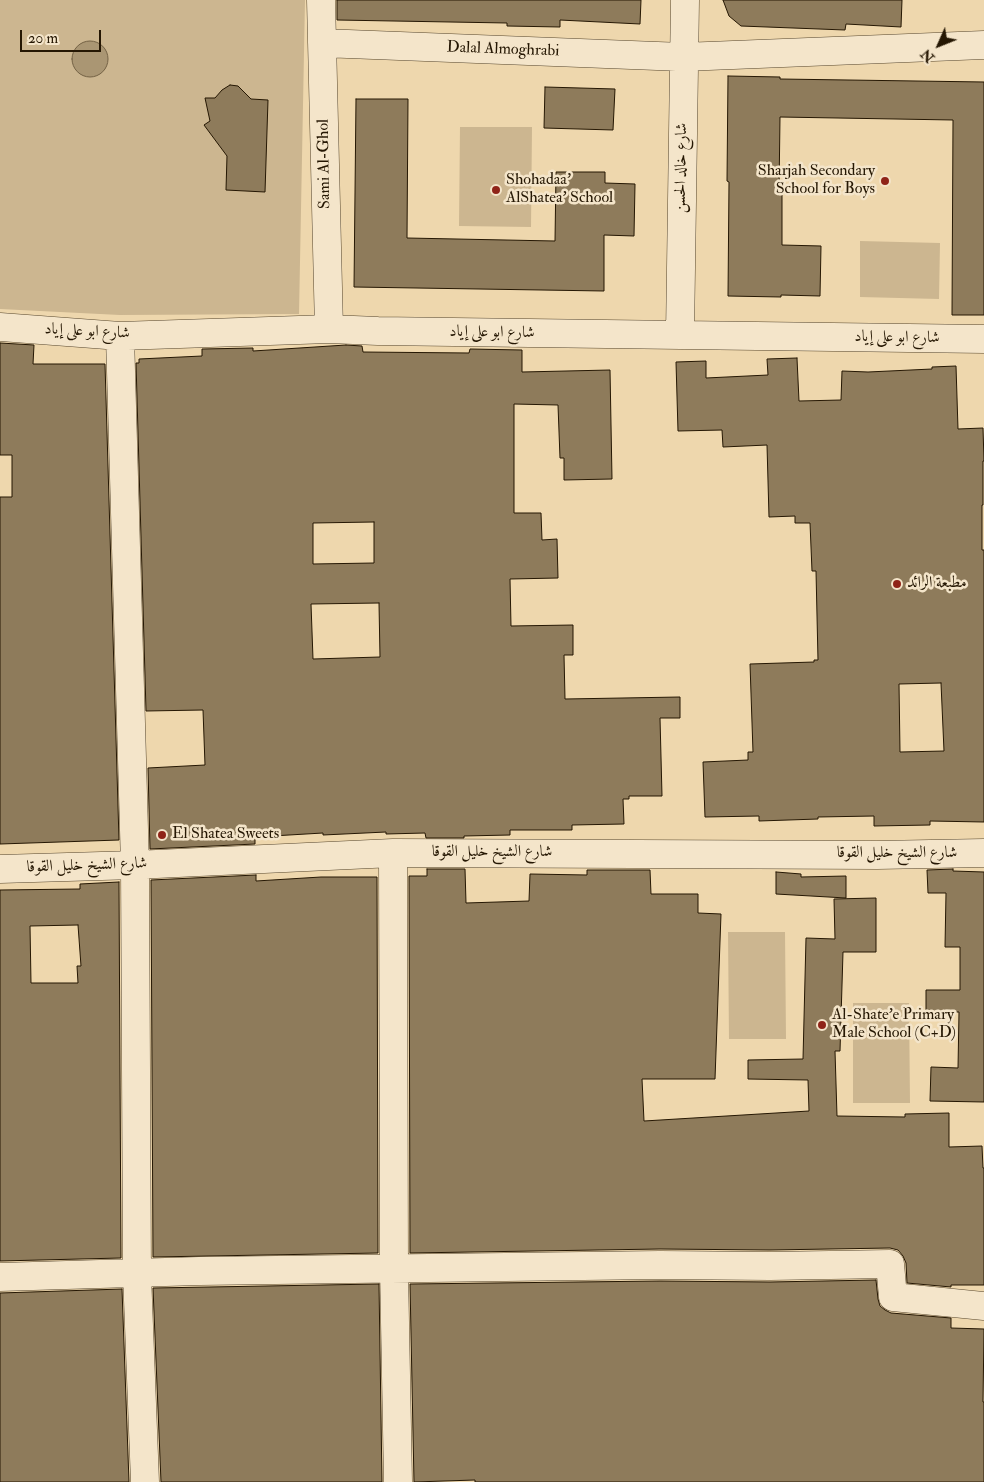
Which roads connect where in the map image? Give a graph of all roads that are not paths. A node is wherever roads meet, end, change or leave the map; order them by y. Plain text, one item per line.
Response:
1 (321, 0) edge
2 (685, 0) edge
3 (322, 43) junction
4 (984, 46) edge
5 (683, 57) junction
6 (0, 327) edge
7 (329, 329) junction
8 (120, 336) junction
9 (680, 336) junction
10 (984, 339) edge
11 (393, 853) junction
12 (984, 853) edge
13 (135, 865) junction
14 (0, 869) edge
15 (394, 1269) junction
16 (137, 1274) junction
17 (0, 1278) edge
18 (984, 1306) edge
19 (145, 1482) edge
20 (398, 1482) edge

1 - 3 street, Sami Al-Ghol
2 - 5 street, شارع خالد الحسن
3 - 5 street, Dalal Almoghrabi
3 - 7 street, Sami Al-Ghol
4 - 5 street, Dalal Almoghrabi
5 - 9 street, شارع خالد الحسن
6 - 8 street, شارع ابو على إياد
7 - 8 street, شارع ابو على إياد
7 - 9 street, شارع ابو على إياد
8 - 13 street
9 - 10 street, شارع ابو على إياد
11 - 12 street, شارع الشيخ خليل القوقا
11 - 13 street, شارع الشيخ خليل القوقا
11 - 15 street
13 - 14 street, شارع الشيخ خليل القوقا
13 - 16 street
15 - 16 street
15 - 18 street
15 - 20 street
16 - 17 street
16 - 19 street

